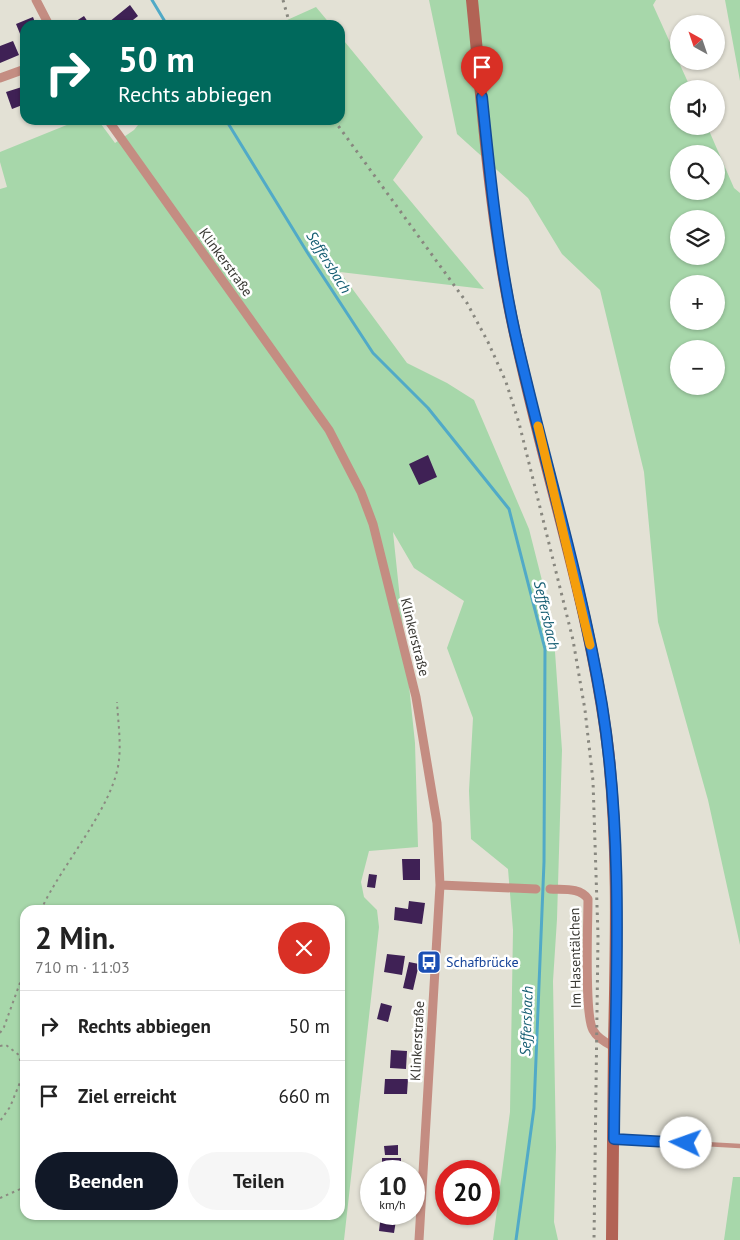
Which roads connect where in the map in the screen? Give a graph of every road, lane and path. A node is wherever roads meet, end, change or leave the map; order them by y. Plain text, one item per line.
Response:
1 (36, 0) edge
2 (472, 0) edge
3 (46, 20) edge
4 (20, 71) edge
5 (0, 78) edge
6 (112, 125) edge
7 (117, 702) dead end
8 (440, 885) junction
9 (536, 889) dead end
10 (550, 889) dead end
11 (44, 905) edge
12 (20, 983) edge
13 (0, 1033) edge
14 (0, 1046) edge
15 (614, 1047) junction
16 (20, 1060) edge
17 (20, 1082) edge
18 (0, 1121) edge
19 (614, 1139) junction
20 (740, 1146) edge
21 (20, 1188) edge
22 (0, 1198) edge
23 (420, 1240) edge
24 (612, 1240) edge

1 - 3 street
2 - 15 main road
4 - 5 street
6 - 8 street, Klinkerstraße
7 - 11 path
8 - 9 street
8 - 23 street, Klinkerstraße
10 - 15 street, Im Hasentälchen
12 - 13 path
14 - 16 path
15 - 19 main road
17 - 18 path
19 - 20 lane
19 - 24 main road
21 - 22 path

